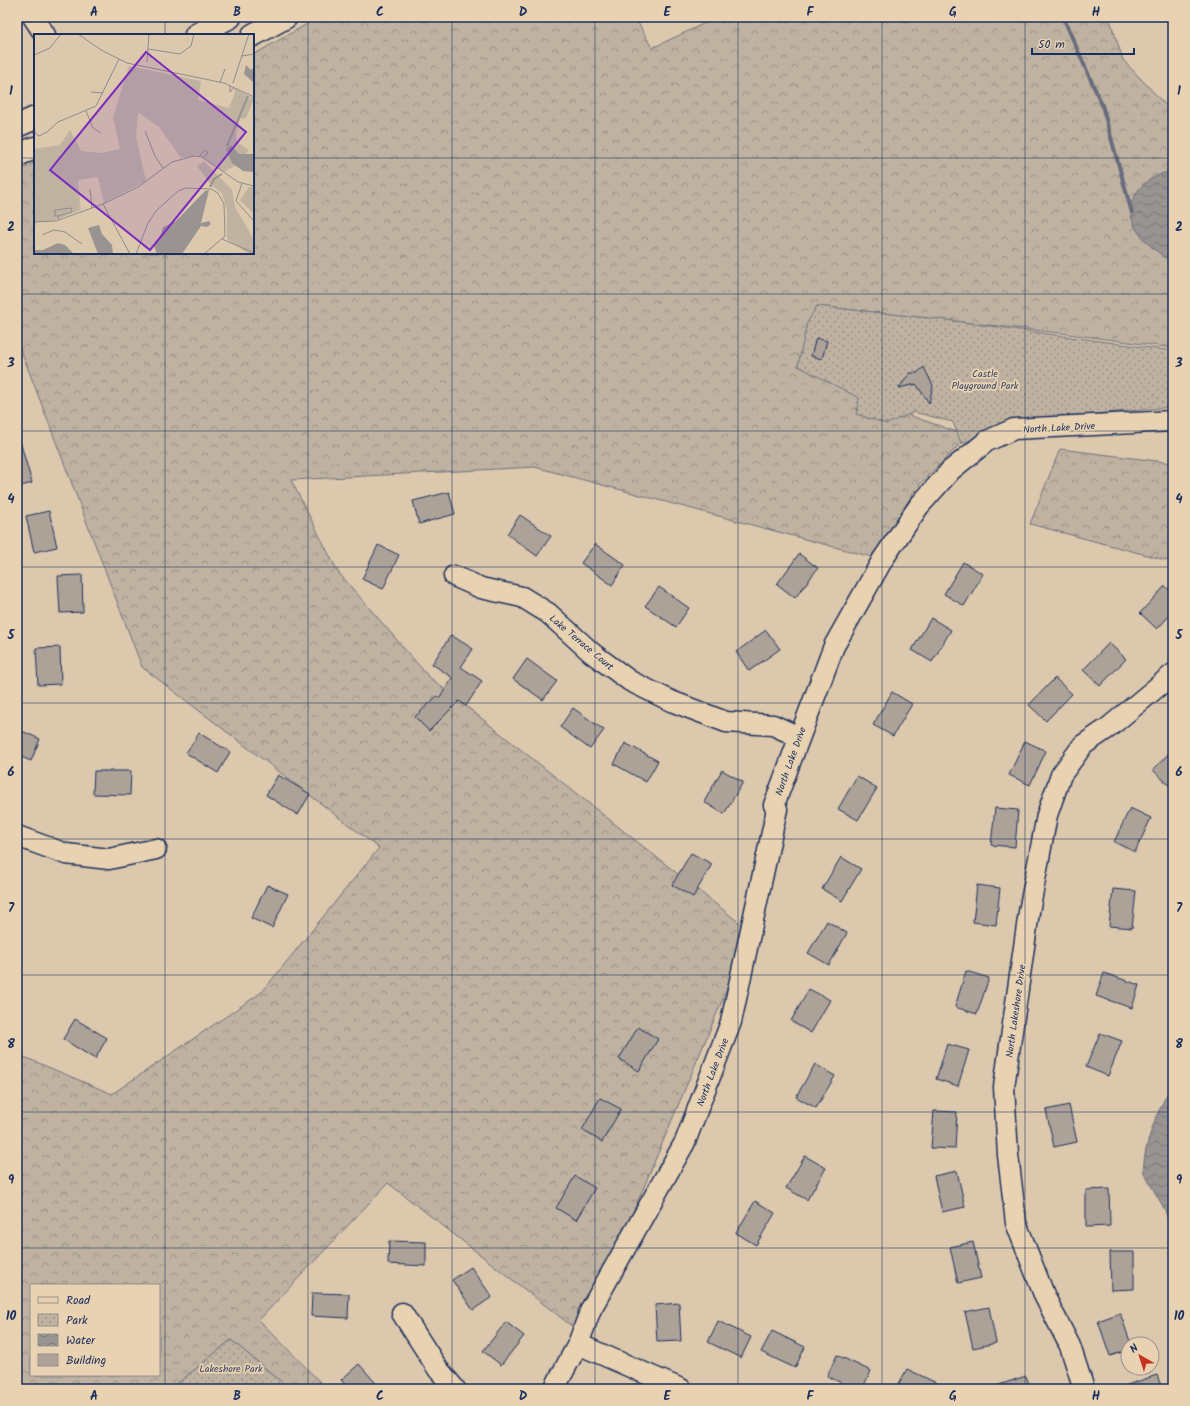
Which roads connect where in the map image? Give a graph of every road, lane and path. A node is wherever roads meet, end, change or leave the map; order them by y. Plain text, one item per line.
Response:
1 (33, 17) edge
2 (230, 17) edge
3 (286, 17) edge
4 (44, 34) edge
5 (198, 34) edge
6 (254, 34) edge
7 (34, 118) edge
8 (17, 126) edge
9 (34, 148) edge
10 (17, 155) edge
11 (1173, 421) edge
12 (454, 576) dead end
13 (1173, 674) edge
14 (799, 737) junction
15 (17, 836) edge
16 (156, 849) dead end
17 (402, 1313) dead end
18 (578, 1344) junction
19 (455, 1389) edge
20 (554, 1389) edge
21 (682, 1389) edge
22 (1084, 1389) edge

1 - 4 street
2 - 5 highway
3 - 6 highway
7 - 8 highway
9 - 10 highway
11 - 14 street, North Lake Drive
12 - 14 street, Lake Terrace Court
13 - 22 street, North Lakeshore Drive
14 - 18 street, North Lake Drive
15 - 16 street
17 - 19 street
18 - 20 street
18 - 21 street

